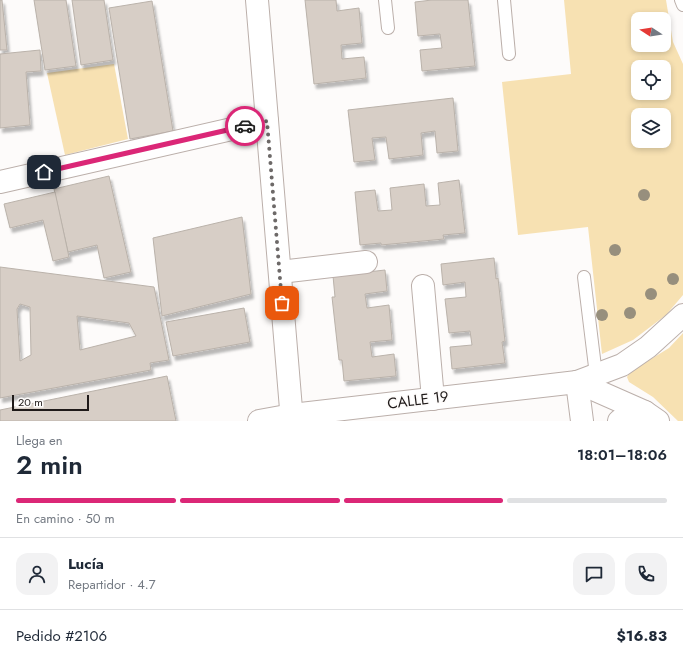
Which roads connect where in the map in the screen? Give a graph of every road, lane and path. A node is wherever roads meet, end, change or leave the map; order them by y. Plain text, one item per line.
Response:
1 (257, 0) edge
2 (385, 0) edge
3 (504, 0) edge
4 (681, 0) edge
5 (683, 5) edge
6 (388, 28) dead end
7 (509, 54) dead end
8 (267, 121) junction
9 (0, 182) edge
10 (366, 262) dead end
11 (280, 272) junction
12 (584, 277) dead end
13 (423, 286) dead end
14 (683, 315) edge
15 (587, 378) junction
16 (434, 398) junction
17 (652, 416) edge
18 (292, 418) edge
19 (580, 420) edge
20 (259, 421) edge
21 (619, 421) edge

1 - 8 street
2 - 6 lane
3 - 7 lane
4 - 5 lane
8 - 9 street
8 - 11 street
10 - 11 street
11 - 18 street
12 - 15 lane
13 - 16 street
14 - 15 street, CALLE 19
15 - 16 street, CALLE 19
15 - 17 street
15 - 19 street
16 - 18 street, CALLE 19
17 - 21 street
18 - 20 street, CALLE 19

